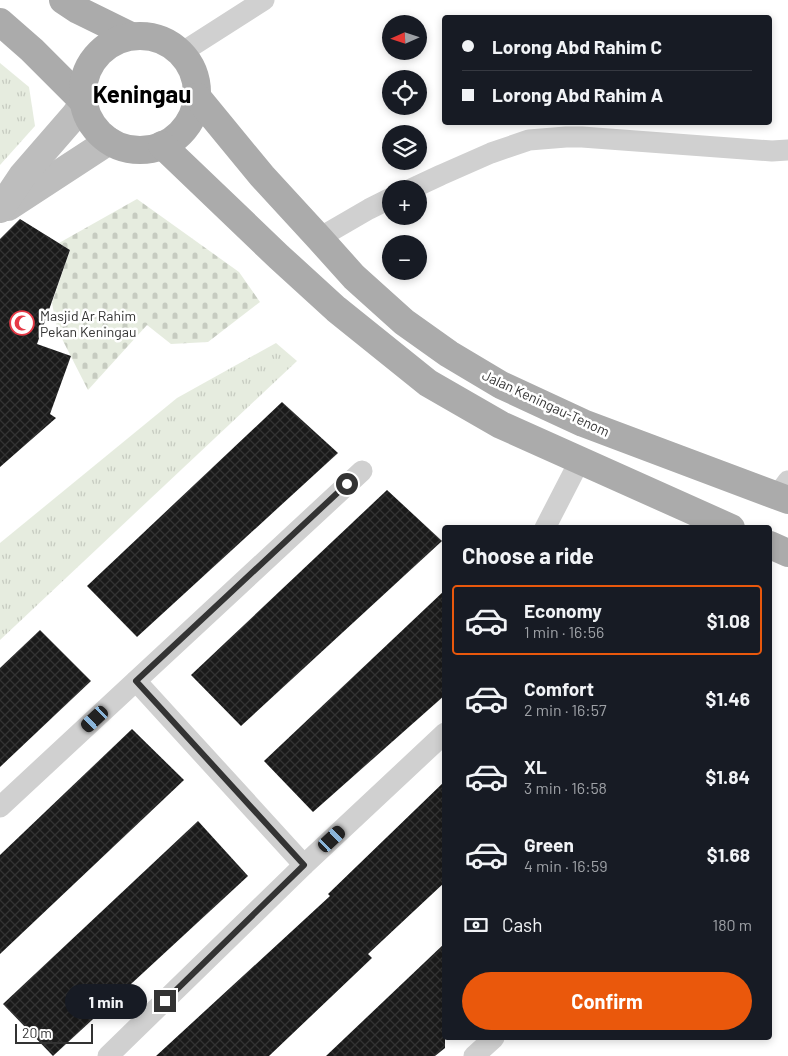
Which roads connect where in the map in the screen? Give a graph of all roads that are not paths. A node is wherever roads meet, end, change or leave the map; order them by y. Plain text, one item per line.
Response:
1 (62, 0) edge
2 (264, 0) edge
3 (0, 22) edge
4 (131, 36) junction
5 (180, 53) junction
6 (197, 97) junction
7 (84, 102) junction
8 (109, 141) junction
9 (162, 145) junction
10 (788, 150) edge
11 (427, 181) edge
12 (382, 202) edge
13 (0, 210) edge
14 (319, 238) junction
15 (580, 460) junction
16 (362, 471) dead end
17 (784, 492) edge
18 (547, 525) edge
19 (725, 525) edge
20 (772, 546) edge
21 (788, 553) edge
22 (136, 681) junction
23 (442, 735) edge
24 (0, 808) edge
25 (304, 865) junction
26 (492, 1040) edge
27 (108, 1056) edge
28 (474, 1056) edge

1 - 4 main road
2 - 5 street
3 - 7 main road
4 - 5 main road
4 - 7 main road
5 - 6 main road
6 - 9 main road
6 - 14 main road, Jalan Keningau-Tenom
7 - 8 main road
7 - 13 street
8 - 9 main road
8 - 13 street
9 - 15 main road
10 - 11 street
12 - 14 street
14 - 17 main road, Jalan Keningau-Tenom
15 - 18 street
15 - 19 main road
16 - 22 street
20 - 21 main road
22 - 24 street
22 - 25 street
23 - 25 street
25 - 27 street
26 - 28 street

